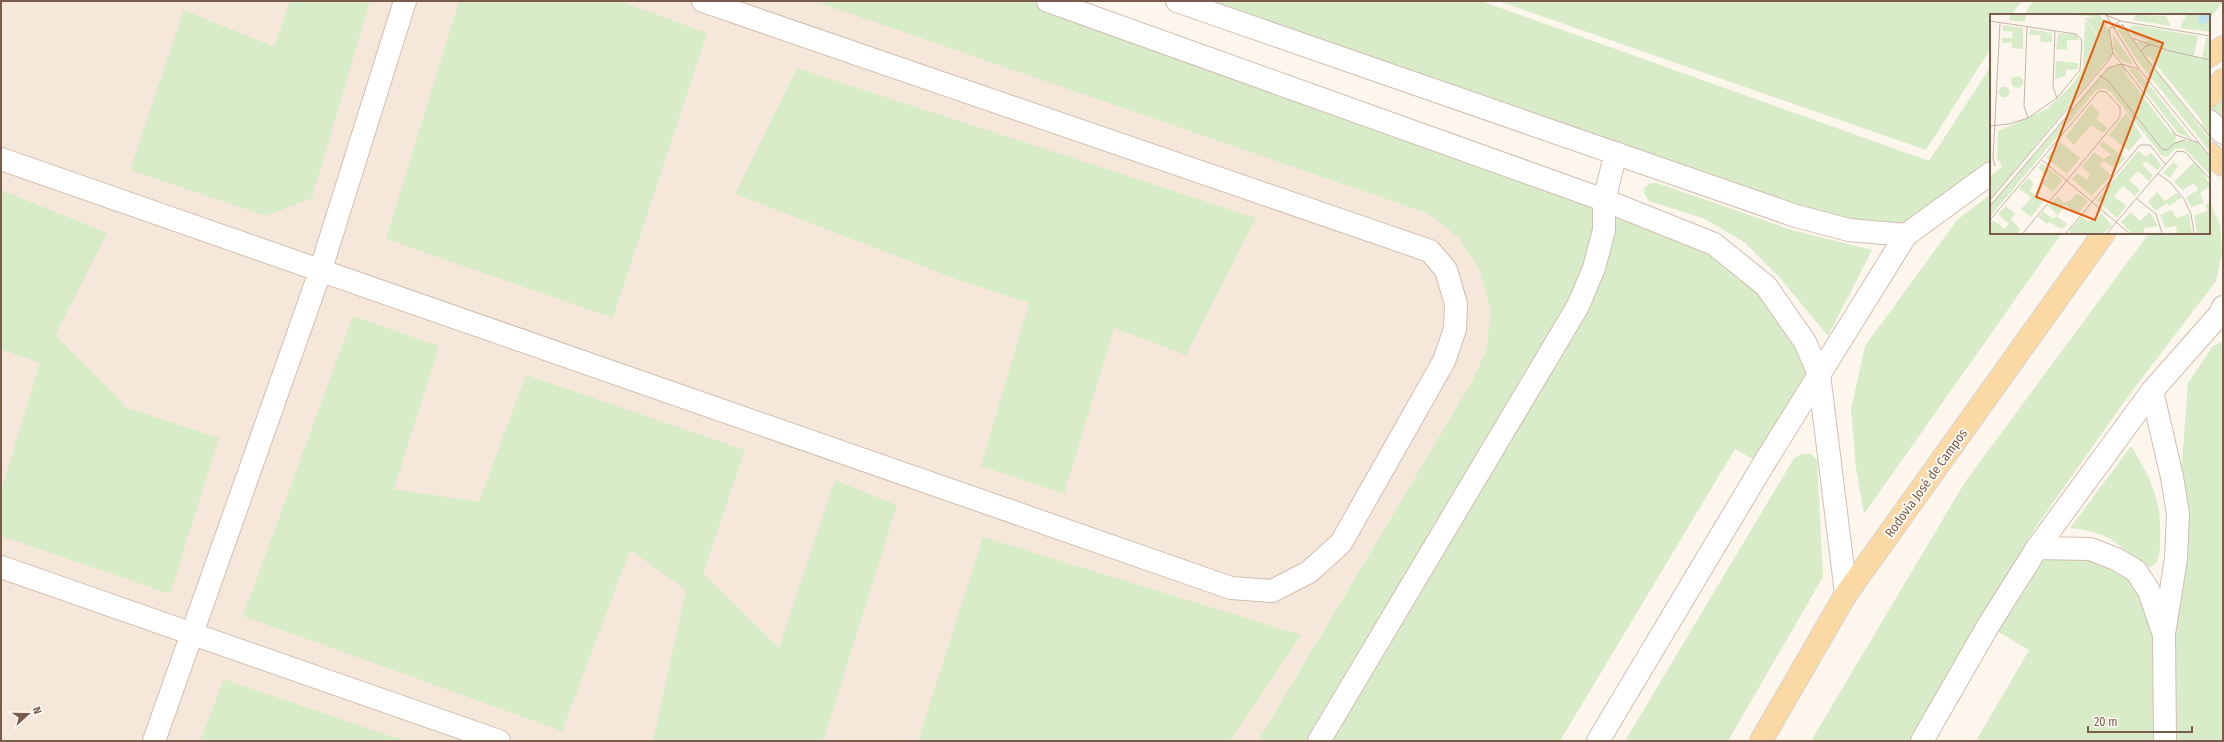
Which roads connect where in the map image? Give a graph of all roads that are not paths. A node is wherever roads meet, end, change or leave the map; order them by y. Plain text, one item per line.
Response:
1 (405, 1) edge
2 (703, 1) edge
3 (1048, 1) edge
4 (1177, 1) edge
5 (2223, 47) edge
6 (2210, 55) edge
7 (2223, 80) edge
8 (2210, 95) edge
9 (2210, 122) edge
10 (2223, 133) edge
11 (1616, 154) junction
12 (2210, 154) edge
13 (1, 159) edge
14 (2223, 165) edge
15 (1990, 174) edge
16 (1604, 200) junction
17 (2103, 234) edge
18 (1906, 235) junction
19 (320, 272) junction
20 (2222, 311) edge
21 (1819, 374) junction
22 (2152, 391) junction
23 (2037, 548) junction
24 (1, 566) edge
25 (1846, 594) junction
26 (192, 633) junction
27 (2164, 634) junction
28 (154, 741) edge
29 (499, 741) edge
30 (1319, 741) edge
31 (1598, 741) edge
32 (1761, 741) edge
33 (1922, 741) edge
34 (2165, 741) edge

1 - 19 street
2 - 19 street
3 - 16 street
4 - 11 street
5 - 6 main road
7 - 8 main road
9 - 10 street
11 - 16 street
11 - 18 street
12 - 14 main road
13 - 19 street
15 - 18 street
16 - 21 street
16 - 30 street
17 - 25 main road, Rodovia José de Campos
18 - 21 street
19 - 26 street
20 - 22 street
21 - 25 street
21 - 31 street
22 - 23 street
22 - 27 street
23 - 27 street
23 - 33 street
24 - 26 street
25 - 32 main road, Rodovia José de Campos
26 - 28 street
26 - 29 street
27 - 34 street

